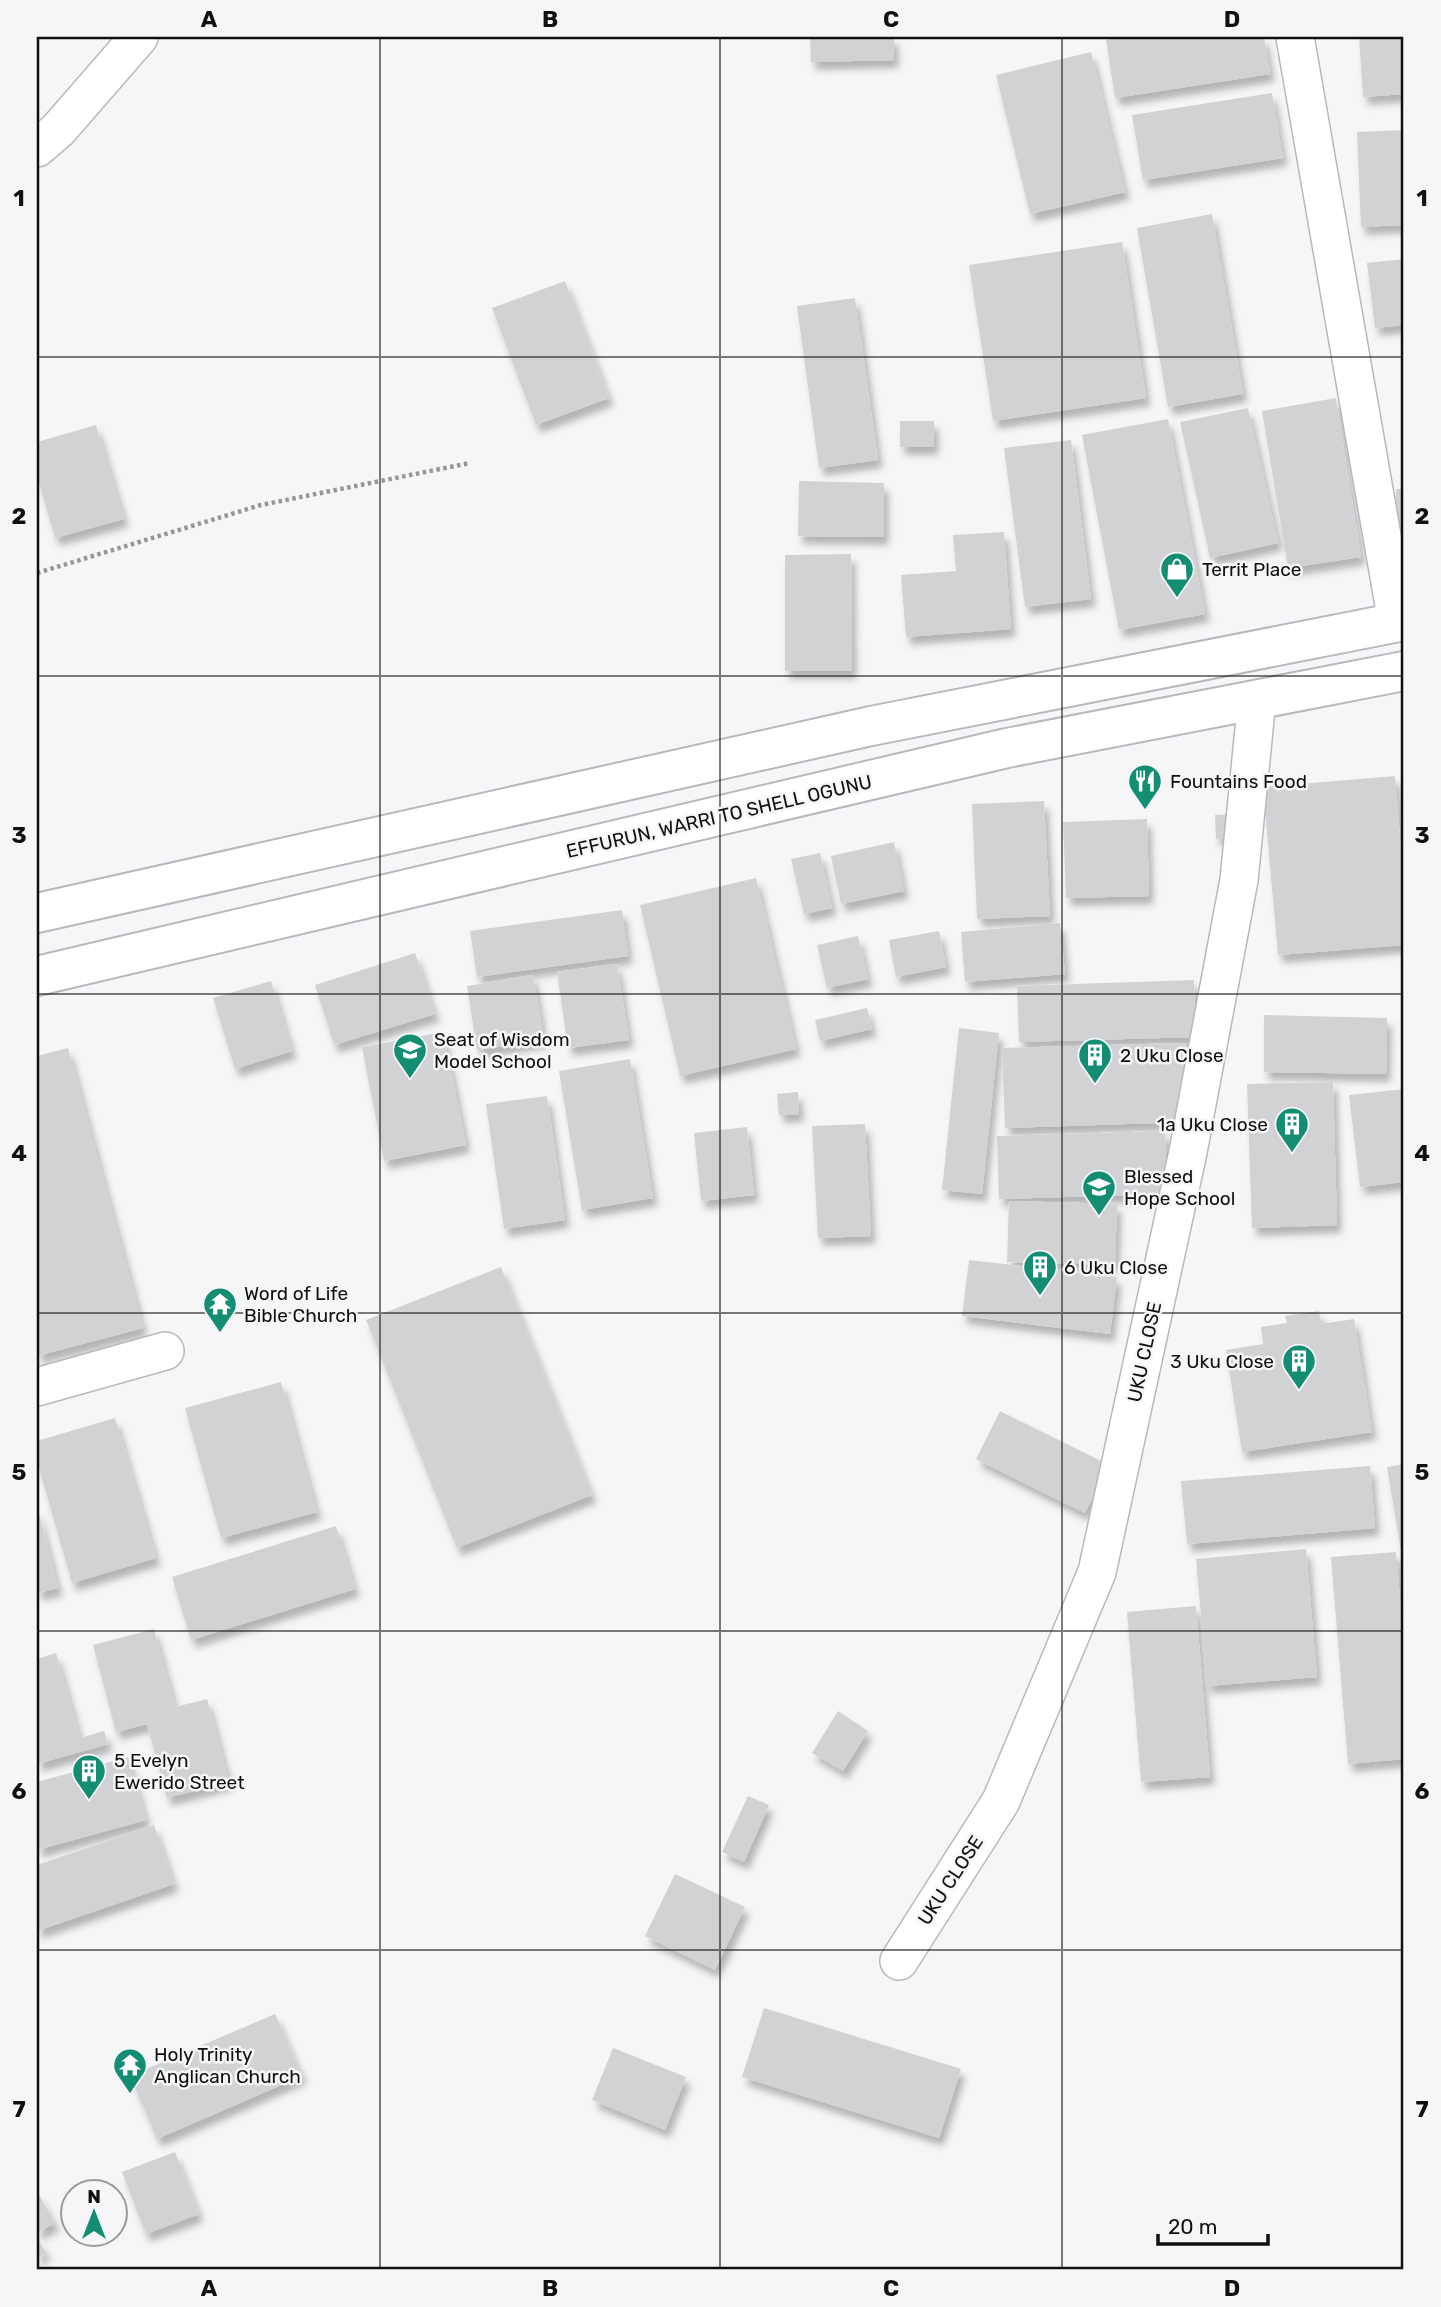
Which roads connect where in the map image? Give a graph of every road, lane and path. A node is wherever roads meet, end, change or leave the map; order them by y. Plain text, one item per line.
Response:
1 (139, 37) edge
2 (1295, 37) edge
3 (37, 148) edge
4 (470, 463) dead end
5 (37, 573) edge
6 (1401, 622) edge
7 (1404, 671) edge
8 (1257, 699) junction
9 (37, 913) edge
10 (37, 976) edge
11 (165, 1350) dead end
12 (37, 1387) edge
13 (898, 1961) dead end

1 - 3 street
2 - 6 street
4 - 5 path
6 - 9 main road
7 - 8 main road, EFFURUN, WARRI TO SHELL OGUNU
8 - 10 main road, EFFURUN, WARRI TO SHELL OGUNU
8 - 13 street, UKU CLOSE
11 - 12 street

